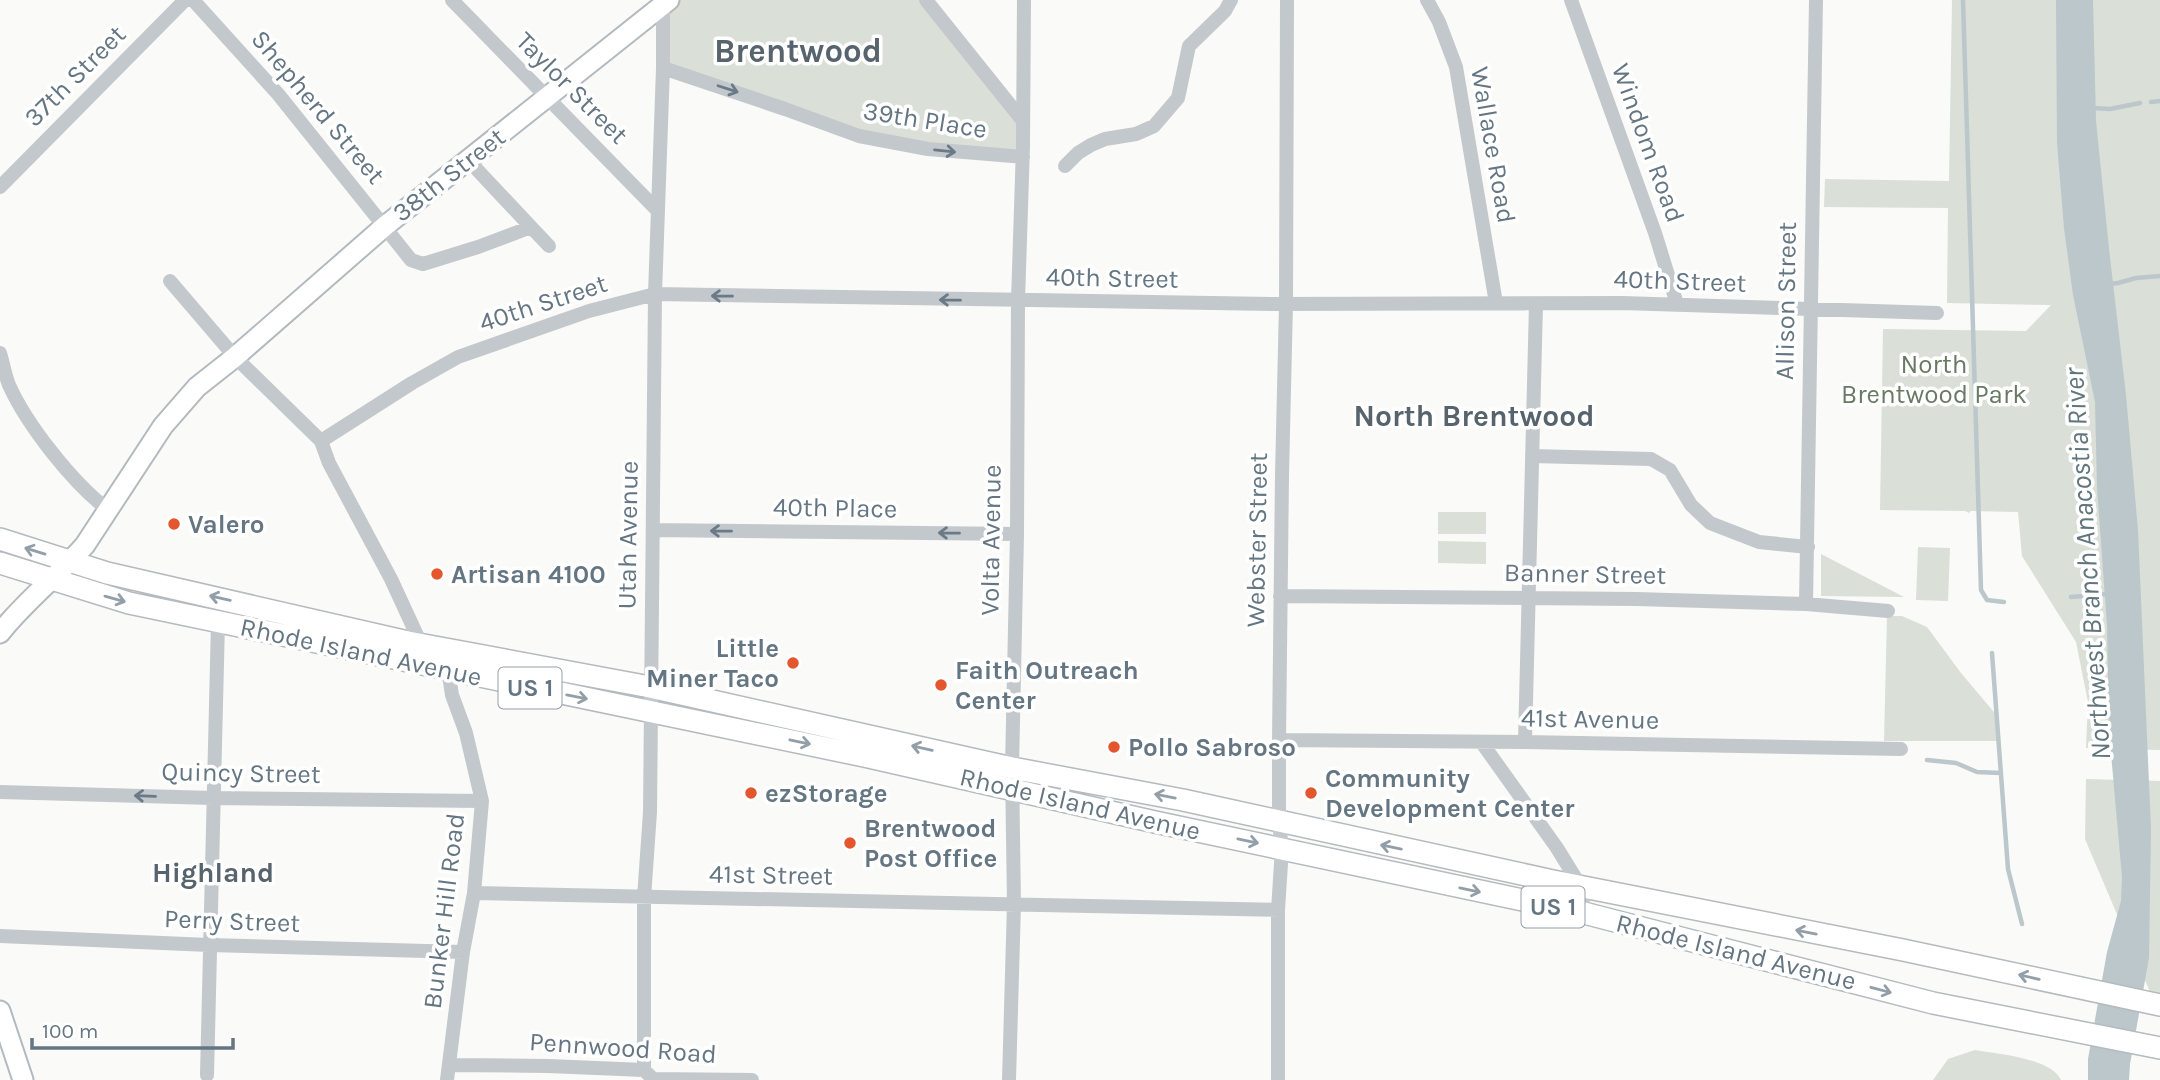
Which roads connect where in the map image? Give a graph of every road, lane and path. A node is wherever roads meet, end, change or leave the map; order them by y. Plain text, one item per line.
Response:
1 (185, 0) edge
2 (193, 0) edge
3 (452, 0) edge
4 (926, 0) edge
5 (1024, 0) edge
6 (1231, 0) edge
7 (1287, 0) edge
8 (1427, 0) edge
9 (1571, 0) edge
10 (1816, 0) edge
11 (665, 2) edge
12 (663, 68) junction
13 (547, 98) junction
14 (1024, 121) junction
15 (1023, 157) junction
16 (468, 160) junction
17 (1065, 166) dead end
18 (0, 187) edge
19 (658, 211) junction
20 (385, 226) junction
21 (531, 227) junction
22 (549, 246) dead end
23 (170, 281) dead end
24 (655, 295) junction
25 (1018, 301) junction
26 (1496, 303) junction
27 (1286, 304) junction
28 (1536, 304) junction
29 (1677, 304) junction
30 (1811, 310) junction
31 (1937, 313) dead end
32 (0, 353) edge
33 (235, 357) junction
34 (321, 441) junction
35 (1532, 456) junction
36 (107, 509) junction
37 (653, 530) junction
38 (1017, 534) junction
39 (0, 539) edge
40 (1808, 547) junction
41 (71, 562) junction
42 (0, 563) edge
43 (49, 580) junction
44 (1280, 596) junction
45 (1529, 597) junction
46 (1806, 604) junction
47 (1888, 611) dead end
48 (0, 617) edge
49 (218, 622) junction
50 (0, 634) edge
51 (421, 643) junction
52 (447, 669) junction
53 (650, 687) junction
54 (649, 711) junction
55 (1279, 740) junction
56 (1525, 742) junction
57 (1482, 743) junction
58 (1901, 749) dead end
59 (1013, 778) junction
60 (0, 792) edge
61 (213, 798) junction
62 (482, 801) junction
63 (1279, 823) junction
64 (1282, 848) junction
65 (1581, 887) junction
66 (474, 893) junction
67 (644, 898) junction
68 (1014, 904) junction
69 (1278, 910) junction
70 (1584, 914) junction
71 (0, 936) edge
72 (209, 945) junction
73 (463, 952) junction
74 (2152, 1004) edge
75 (0, 1011) edge
76 (2160, 1048) edge
77 (644, 1070) junction
78 (448, 1073) edge
79 (22, 1075) edge
80 (207, 1075) dead end
81 (752, 1080) edge
82 (1009, 1080) edge
83 (1278, 1080) edge

1 - 18 street, 37th Street
2 - 20 street, Shepherd Street
3 - 13 street, Taylor Street
4 - 14 street
5 - 14 street, Volta Avenue
6 - 17 street
7 - 27 street, Webster Street
8 - 26 street, Wallace Road
9 - 29 street, Windom Road
10 - 30 street, Allison Street
11 - 12 street, Utah Avenue
11 - 13 main road, 38th Street
12 -> 15 street, 39th Place
12 - 19 street, Utah Avenue
13 - 16 main road, 38th Street
13 - 19 street, Taylor Street
14 - 15 street, Volta Avenue
15 - 25 street, Volta Avenue
16 - 20 main road, 38th Street
16 - 21 street
19 - 24 street, Utah Avenue
20 - 21 street, Shepherd Street
20 - 33 main road, 38th Street
21 - 22 street
23 - 33 street
25 -> 24 street, 40th Street
24 - 34 street, 40th Street
24 - 37 street, Utah Avenue
25 - 27 street, 40th Street
25 - 38 street, Volta Avenue
26 - 27 street, 40th Street
26 - 28 street, 40th Street
27 - 44 street, Webster Street
28 - 29 street, 40th Street
28 - 35 street
29 - 30 street, 40th Street
30 - 31 street, 40th Street
30 - 40 street, Allison Street
32 - 36 street
33 - 34 street
33 - 36 main road, 38th Street
34 - 51 street
35 - 40 street
35 - 45 street
36 - 41 main road, 38th Street
38 -> 37 street, 40th Place
37 - 53 street, Utah Avenue
38 - 59 street, Volta Avenue
41 -> 39 main road, Rhode Island Avenue / US 1
40 - 46 street, Allison Street
41 - 43 main road, 38th Street
51 -> 41 main road, Rhode Island Avenue / US 1
42 - 43 main road, Rhode Island Avenue / US 1
43 - 48 main road, 38th Street
43 -> 49 main road, Rhode Island Avenue / US 1
43 - 50 main road, 38th Street
44 - 45 street, Banner Street
44 - 55 street, Webster Street
45 - 46 street, Banner Street
45 - 56 street
46 - 47 street, Banner Street
49 - 52 main road, Rhode Island Avenue / US 1
49 - 61 street
51 - 53 main road, Rhode Island Avenue / US 1
52 -> 54 main road, Rhode Island Avenue / US 1
52 - 62 street, Bunker Hill Road
53 - 54 street, Utah Avenue
59 -> 53 main road, Rhode Island Avenue / US 1
54 -> 59 main road, Rhode Island Avenue / US 1
54 - 67 street, Utah Avenue
55 - 57 street, 41st Avenue
55 - 63 street, Webster Street
56 - 57 street, 41st Avenue
56 - 58 street, 41st Avenue
57 - 65 street
63 -> 59 main road, Rhode Island Avenue / US 1
59 -> 64 main road, Rhode Island Avenue / US 1
59 - 68 street, Volta Avenue
61 -> 60 street, Quincy Street
61 - 62 street, Quincy Street
61 - 72 street
62 - 66 street, Bunker Hill Road
63 - 64 street, Webster Street
65 -> 63 main road, Rhode Island Avenue / US 1
64 - 69 street, Webster Street
64 -> 70 main road, Rhode Island Avenue / US 1
65 - 70 street
74 -> 65 main road, Rhode Island Avenue / US 1
66 - 67 street, 41st Street
66 - 73 street, Bunker Hill Road
67 - 68 street, 41st Street
67 - 77 street, Utah Avenue
68 - 69 street, 41st Street
68 - 82 street, Volta Avenue
69 - 83 street, Webster Street
70 -> 76 main road, Rhode Island Avenue / US 1
71 - 72 street, Perry Street
72 - 73 street, Perry Street
72 - 80 street
73 - 78 street, Bunker Hill Road
75 - 79 main road
77 - 78 street, Pennwood Road
77 - 81 street, Pennwood Road

